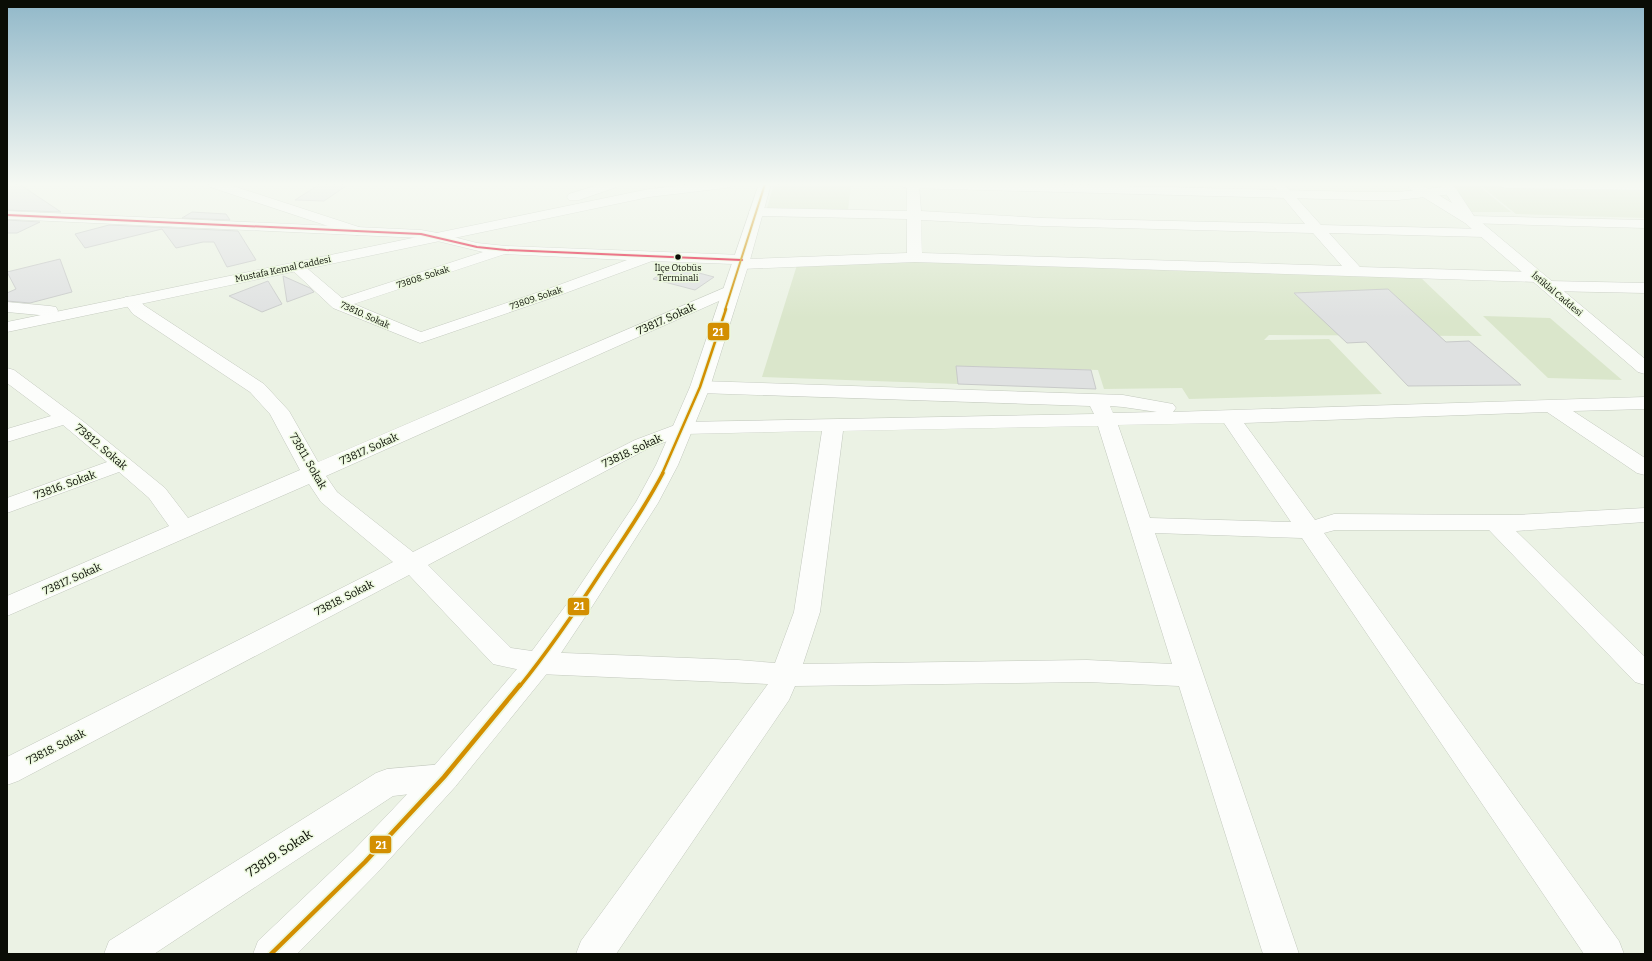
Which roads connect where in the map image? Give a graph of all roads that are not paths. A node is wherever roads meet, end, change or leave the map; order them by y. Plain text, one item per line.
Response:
1 (310, 229) edge
2 (350, 229) edge
3 (444, 229) edge
4 (477, 229) edge
5 (751, 229) edge
6 (914, 229) edge
7 (1279, 229) edge
8 (1480, 229) edge
9 (1318, 230) junction
10 (357, 231) junction
11 (1485, 233) junction
12 (421, 234) junction
13 (438, 237) junction
14 (506, 250) junction
15 (651, 256) junction
16 (915, 257) junction
17 (742, 262) junction
18 (297, 267) junction
19 (1355, 271) junction
20 (1542, 282) junction
21 (1645, 288) edge
22 (731, 290) junction
23 (131, 301) junction
24 (339, 304) junction
25 (7, 307) edge
26 (50, 311) junction
27 (7, 320) edge
28 (7, 327) edge
29 (420, 338) joint
30 (1645, 368) edge
31 (7, 374) edge
32 (700, 387) junction
33 (1645, 403) edge
34 (1551, 406) junction
35 (1102, 410) junction
36 (1230, 417) junction
37 (66, 418) junction
38 (833, 426) junction
39 (683, 428) junction
40 (7, 436) edge
41 (122, 464) junction
42 (1645, 468) edge
43 (313, 474) junction
44 (7, 506) edge
45 (1645, 515) edge
46 (1495, 522) junction
47 (1141, 525) junction
48 (184, 530) junction
49 (1309, 530) junction
50 (411, 563) junction
51 (7, 607) edge
52 (539, 663) junction
53 (1645, 674) edge
54 (785, 675) junction
55 (1190, 676) junction
56 (7, 772) edge
57 (444, 777) junction
58 (122, 954) edge
59 (271, 954) edge
60 (594, 954) edge
61 (1281, 954) edge
62 (1606, 954) edge

1 - 10 street
2 - 10 street
3 - 12 street, Mustafa Kemal Caddesi
4 - 13 street, Mustafa Kemal Caddesi
5 - 17 street
6 - 16 street
7 - 9 street
8 - 11 street, İstiklal Caddesi
9 - 11 street
9 - 19 street
10 - 12 street
11 - 20 street, İstiklal Caddesi
12 - 13 street
12 - 26 street, Mustafa Kemal Caddesi
13 - 14 street
13 - 18 street, Mustafa Kemal Caddesi
14 - 15 street
14 - 24 street, 73808. Sokak
15 - 17 street
15 - 29 street, 73809. Sokak
16 - 17 street
16 - 19 street
17 - 22 street
18 - 23 street, Mustafa Kemal Caddesi
18 - 24 street, 73810. Sokak
19 - 20 street
20 - 21 street
20 - 30 street, İstiklal Caddesi
22 - 32 street
22 - 43 street, 73817. Sokak
23 - 28 street, Mustafa Kemal Caddesi
23 - 43 street, 73811. Sokak
24 - 29 street, 73810. Sokak
25 - 26 street
26 - 27 street, Mustafa Kemal Caddesi
31 - 37 street, 73812. Sokak
32 - 35 street
32 - 39 street
33 - 34 street
34 - 36 street
34 - 42 street
35 - 36 street
35 - 38 street
35 - 47 street
36 - 49 street
37 - 40 street
37 - 41 street, 73812. Sokak
38 - 39 street
38 - 54 street
39 - 50 street, 73818. Sokak
39 - 52 street
41 - 44 street, 73816. Sokak
41 - 48 street, 73812. Sokak
43 - 48 street, 73817. Sokak
43 - 50 street, 73811. Sokak
45 - 46 street
46 - 49 street
46 - 53 street
47 - 49 street
47 - 55 street
48 - 51 street, 73817. Sokak
49 - 62 street
50 - 52 street, 73811. Sokak
50 - 56 street, 73818. Sokak
52 - 54 street, 73811. Sokak
52 - 57 street
54 - 55 street, 73811. Sokak
54 - 60 street
55 - 61 street
57 - 58 street, 73819. Sokak
57 - 59 street

